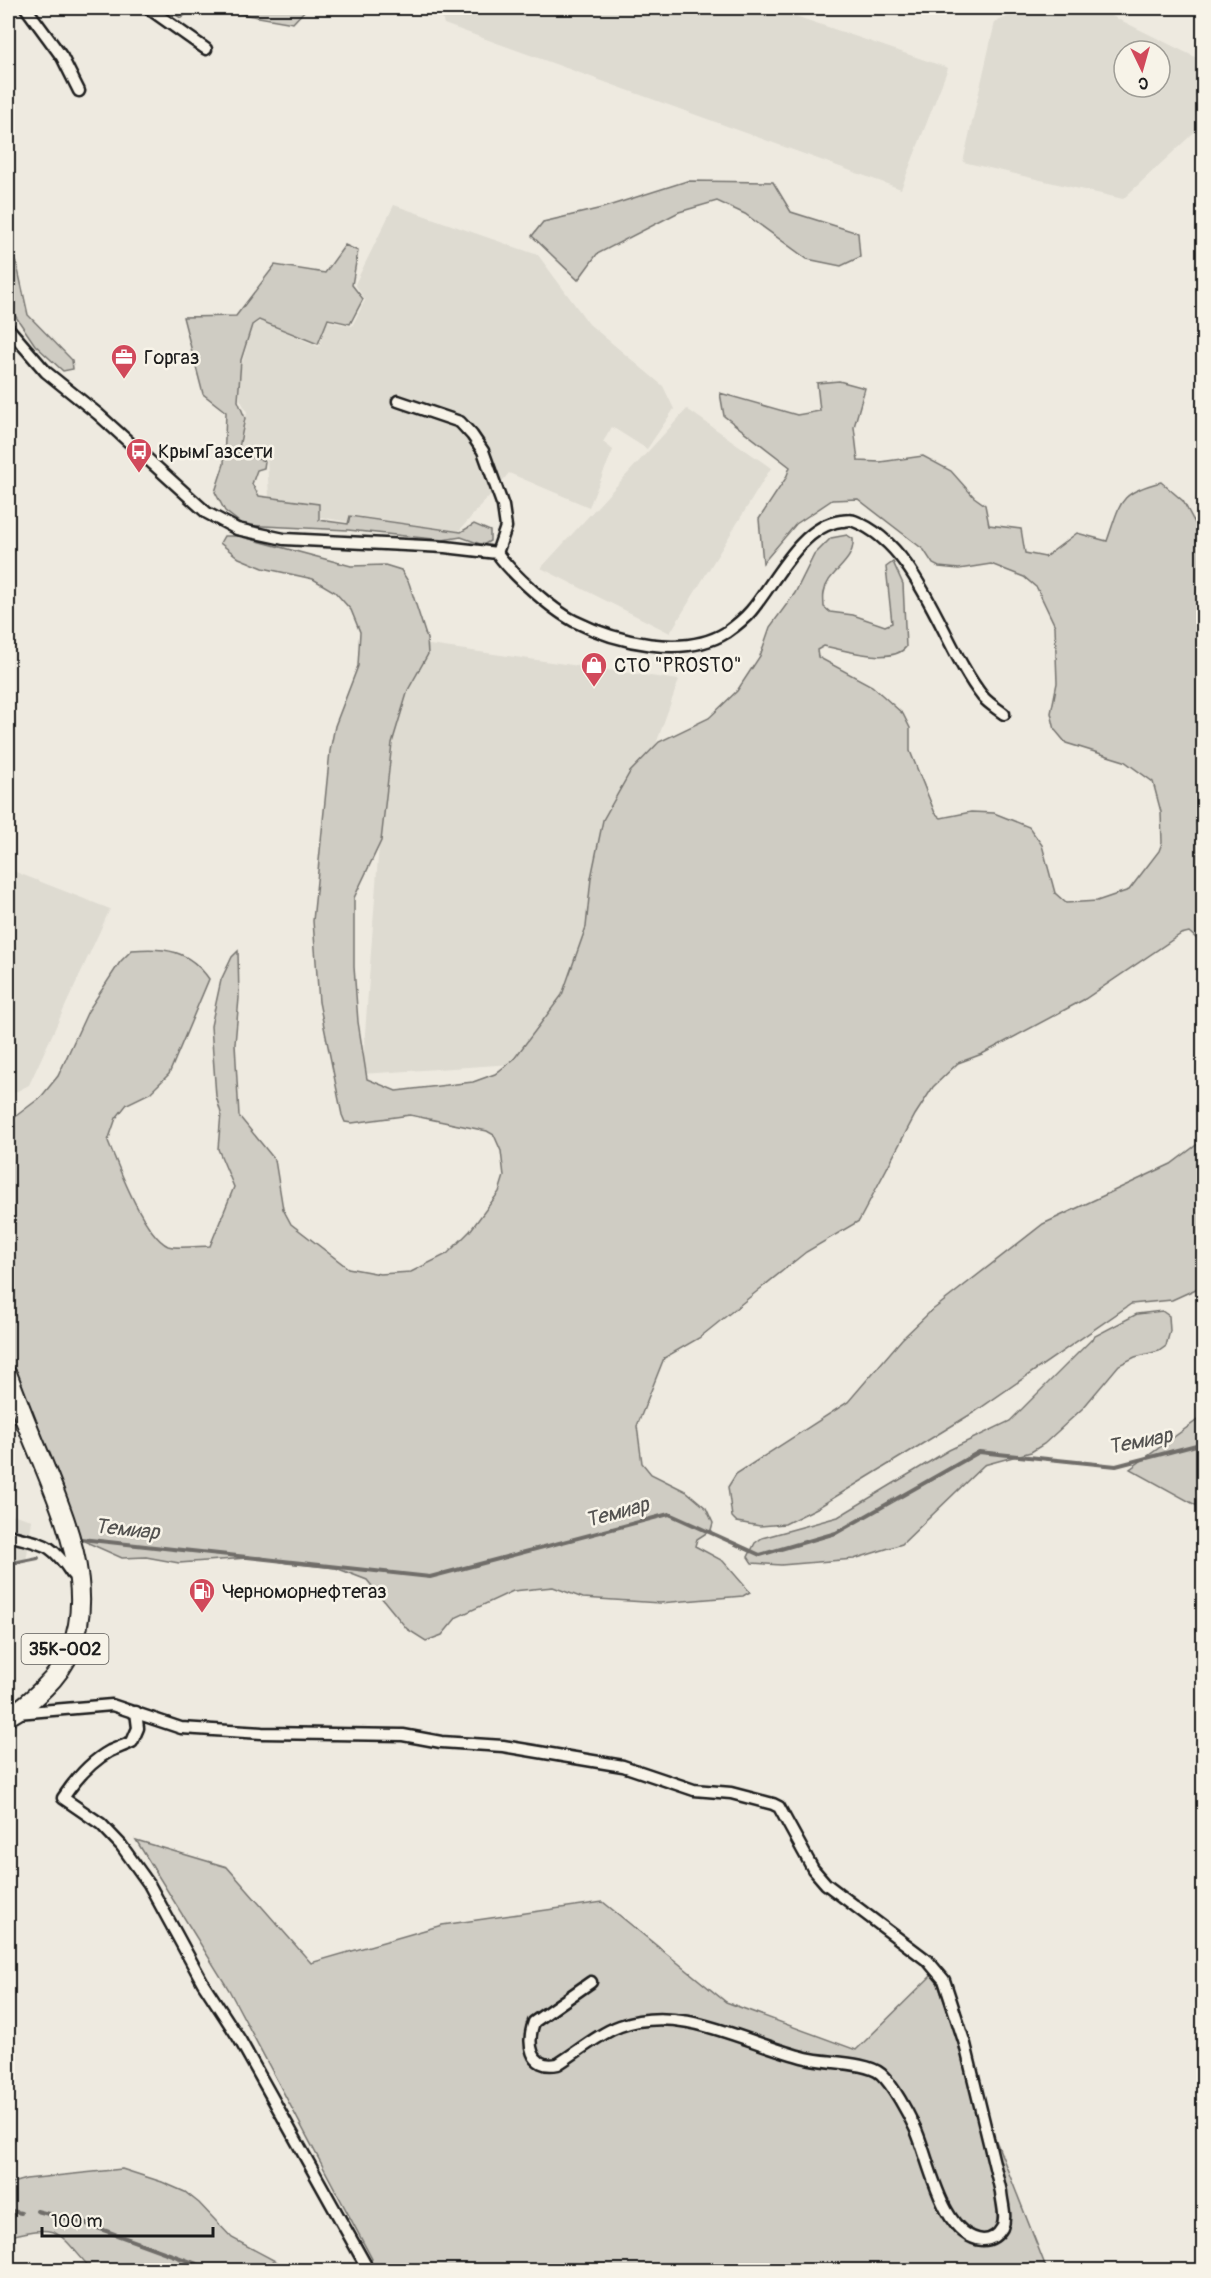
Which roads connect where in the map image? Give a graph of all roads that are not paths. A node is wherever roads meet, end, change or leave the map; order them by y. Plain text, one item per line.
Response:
1 (26, 8) edge
2 (148, 8) edge
3 (206, 50) dead end
4 (79, 91) dead end
5 (8, 328) edge
6 (399, 401) dead end
7 (496, 553) junction
8 (1005, 714) dead end
9 (8, 1376) edge
10 (8, 1396) edge
11 (8, 1535) edge
12 (74, 1570) junction
13 (136, 1712) junction
14 (10, 1714) edge
15 (591, 1982) dead end
16 (365, 2264) dead end

1 - 4 street
2 - 3 street
5 - 7 street
6 - 7 street
7 - 8 street
9 - 12 highway
10 - 12 highway
11 - 12 street
12 - 14 highway, 35К-002
13 - 14 street
13 - 15 street
13 - 16 street

